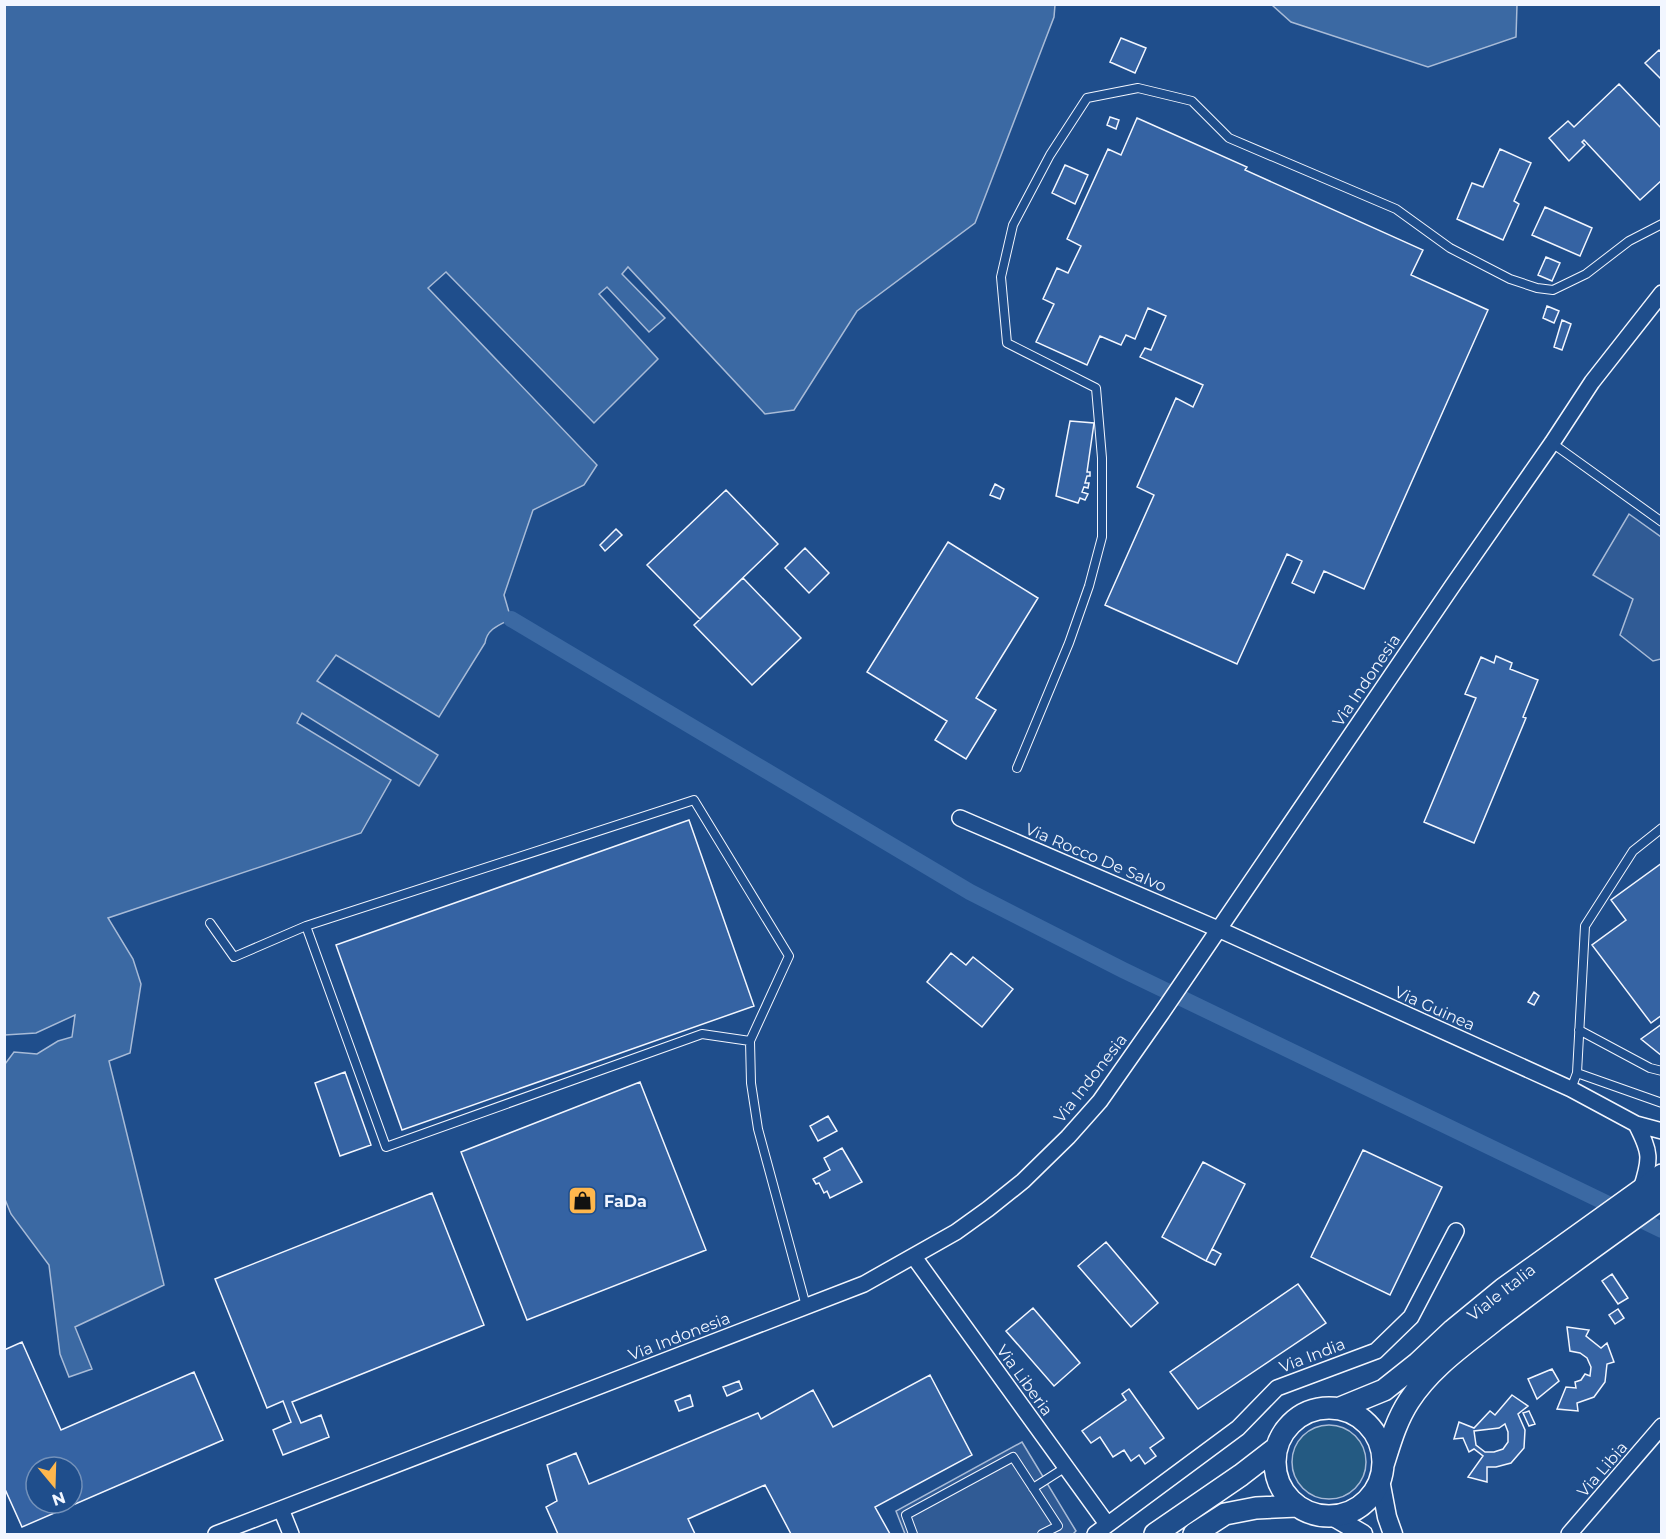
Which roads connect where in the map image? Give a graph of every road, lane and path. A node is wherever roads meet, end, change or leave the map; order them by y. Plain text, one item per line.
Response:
1 (1662, 224) edge
2 (1662, 293) edge
3 (1552, 443) junction
4 (1660, 518) edge
5 (1017, 768) dead end
6 (960, 818) dead end
7 (1662, 828) edge
8 (210, 923) dead end
9 (306, 926) junction
10 (1218, 929) junction
11 (1579, 1030) junction
12 (750, 1041) junction
13 (1662, 1071) edge
14 (1577, 1073) junction
15 (1571, 1089) junction
16 (1662, 1103) edge
17 (1636, 1124) junction
18 (1662, 1131) edge
19 (1662, 1174) edge
20 (1647, 1196) edge
21 (1600, 1230) junction
22 (1456, 1231) dead end
23 (914, 1257) junction
24 (806, 1306) junction
25 (1340, 1408) junction
26 (1662, 1426) edge
27 (1276, 1448) junction
28 (1066, 1467) junction
29 (1382, 1473) junction
30 (1033, 1488) junction
31 (1297, 1506) junction
32 (281, 1509) junction
33 (1332, 1516) junction
34 (1107, 1524) junction
35 (216, 1534) edge
36 (291, 1534) edge
37 (913, 1534) edge
38 (1042, 1534) edge
39 (1095, 1534) edge
40 (1155, 1534) edge
41 (1194, 1534) edge
42 (1363, 1534) edge
43 (1392, 1534) edge
44 (1569, 1534) edge

1 - 5 lane
2 - 3 street, Via Indonesia
3 - 4 lane
3 - 10 street, Via Indonesia
6 - 10 street, Via Rocco De Salvo
7 - 11 lane
8 - 9 lane
9 - 12 lane
9 - 12 lane
10 - 15 street, Via Guinea
10 - 23 street, Via Indonesia
11 - 13 lane
11 - 14 lane
12 - 24 lane
14 - 15 lane
14 - 16 lane
15 - 17 street, Via Guinea
17 - 18 street, Via Guinea
17 - 20 street
19 - 20 main road, Viale Italia
20 - 21 main road, Viale Italia
21 - 25 main road, Viale Italia
21 - 29 main road, Viale Italia
22 - 34 street, Via India
23 - 24 street, Via Indonesia
23 - 28 street, Via Liberia
24 - 32 street, Via Indonesia
25 - 27 main road
25 - 29 main road
26 - 44 street, Via Libia
27 - 31 main road
27 - 40 main road
28 - 30 lane
28 - 34 street, Via Liberia
29 - 33 main road
29 - 43 street
30 - 37 lane
30 - 38 lane
31 - 33 main road
31 - 41 main road
32 - 35 street, Via Indonesia
32 - 36 street
33 - 42 street
34 - 39 street, Via India

